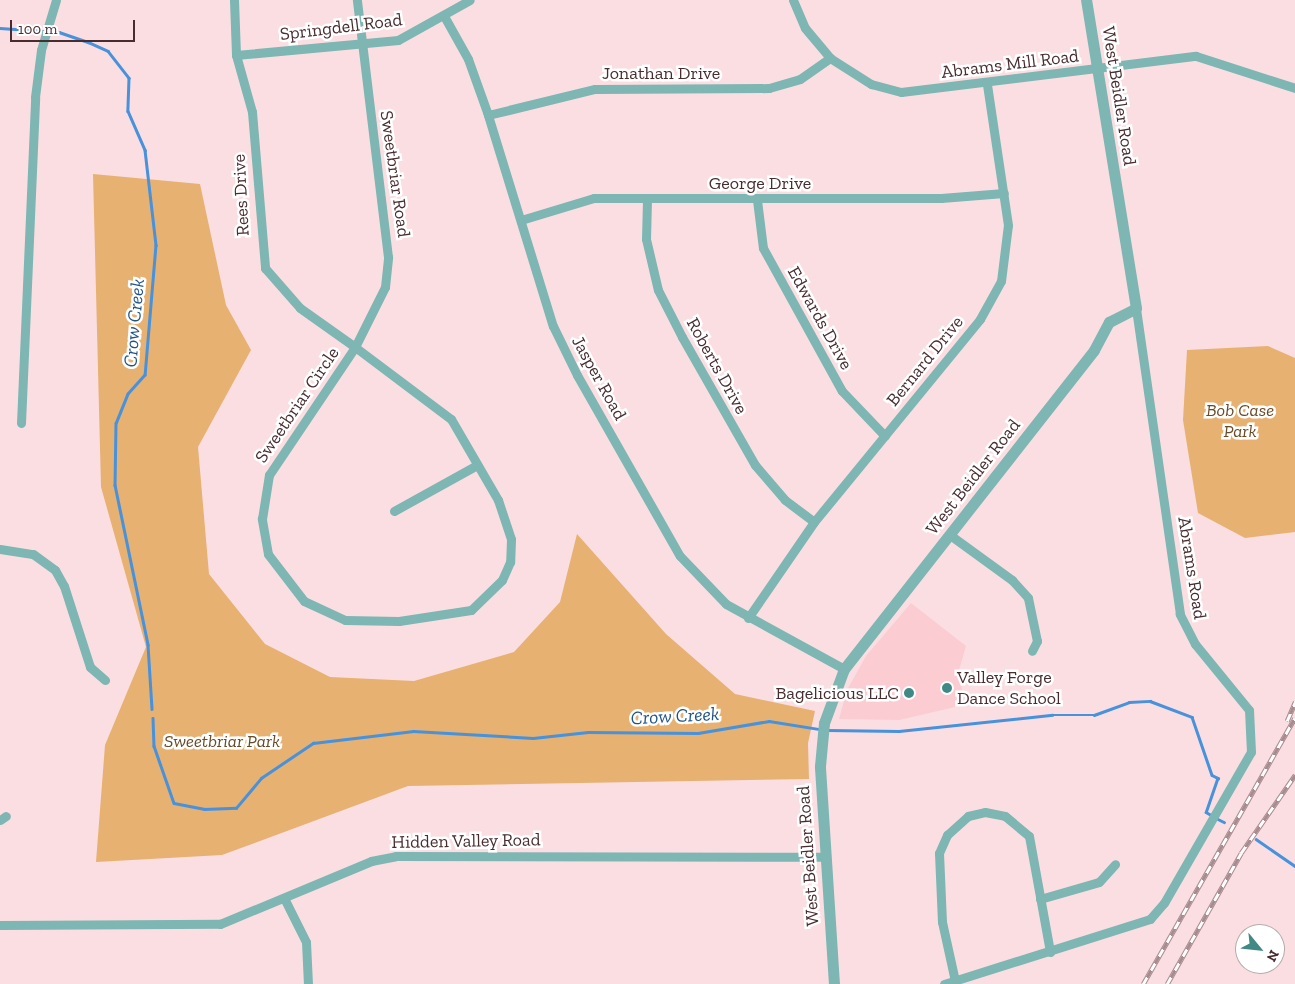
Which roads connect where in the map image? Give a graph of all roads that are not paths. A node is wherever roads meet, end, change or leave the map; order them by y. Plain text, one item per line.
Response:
1 (56, 0) edge
2 (234, 0) edge
3 (357, 0) edge
4 (470, 0) edge
5 (793, 0) edge
6 (1086, 0) edge
7 (444, 16) junction
8 (359, 43) junction
9 (236, 55) junction
10 (830, 58) junction
11 (1096, 70) junction
12 (987, 84) junction
13 (1295, 88) edge
14 (488, 115) junction
15 (1004, 193) junction
16 (646, 200) junction
17 (758, 200) junction
18 (521, 220) junction
19 (1136, 308) junction
20 (355, 347) junction
21 (21, 423) dead end
22 (885, 436) junction
23 (477, 465) junction
24 (394, 511) dead end
25 (814, 522) junction
26 (950, 535) junction
27 (0, 549) edge
28 (748, 618) junction
29 (1032, 651) dead end
30 (844, 669) junction
31 (105, 680) dead end
32 (826, 857) junction
33 (1114, 864) dead end
34 (1040, 899) junction
35 (285, 900) junction
36 (0, 925) edge
37 (1050, 952) junction
38 (955, 981) junction
39 (308, 984) edge
40 (834, 984) edge
41 (944, 984) edge

1 - 21 street
2 - 9 street, Rees Drive
3 - 8 street, Sweetbriar Road
4 - 7 street, Springdell Road
5 - 10 street, Abrams Mill Road
6 - 11 street, West Beidler Road
7 - 8 street, Springdell Road
7 - 14 street, Jasper Road
8 - 9 street, Springdell Road
8 - 20 street, Sweetbriar Road
9 - 20 street, Rees Drive
10 - 12 street, Abrams Mill Road
10 - 14 street, Jonathan Drive
11 - 12 street, Abrams Mill Road
11 - 13 street, Abrams Mill Road
11 - 19 street, West Beidler Road
12 - 15 street, Bernard Drive
14 - 18 street, Jasper Road
15 - 17 street, George Drive
15 - 22 street, Bernard Drive
16 - 17 street, George Drive
16 - 18 street, George Drive
16 - 25 street, Roberts Drive
17 - 22 street, Edwards Drive
18 - 28 street, Jasper Road
19 - 26 street, West Beidler Road
19 - 37 street, Abrams Road
20 - 23 street, Sweetbriar Circle
20 - 23 street, Sweetbriar Circle
22 - 25 street, Bernard Drive
23 - 24 street
25 - 28 street, Bernard Drive
26 - 29 street
26 - 30 street, West Beidler Road
27 - 31 street
28 - 30 street, Jasper Road
30 - 32 street, West Beidler Road
32 - 35 street, Hidden Valley Road
32 - 40 street, West Beidler Road
33 - 34 street
34 - 37 street
34 - 38 street
35 - 36 street, Hidden Valley Road
35 - 39 street
37 - 38 street, Abrams Road
38 - 41 street, Abrams Road

